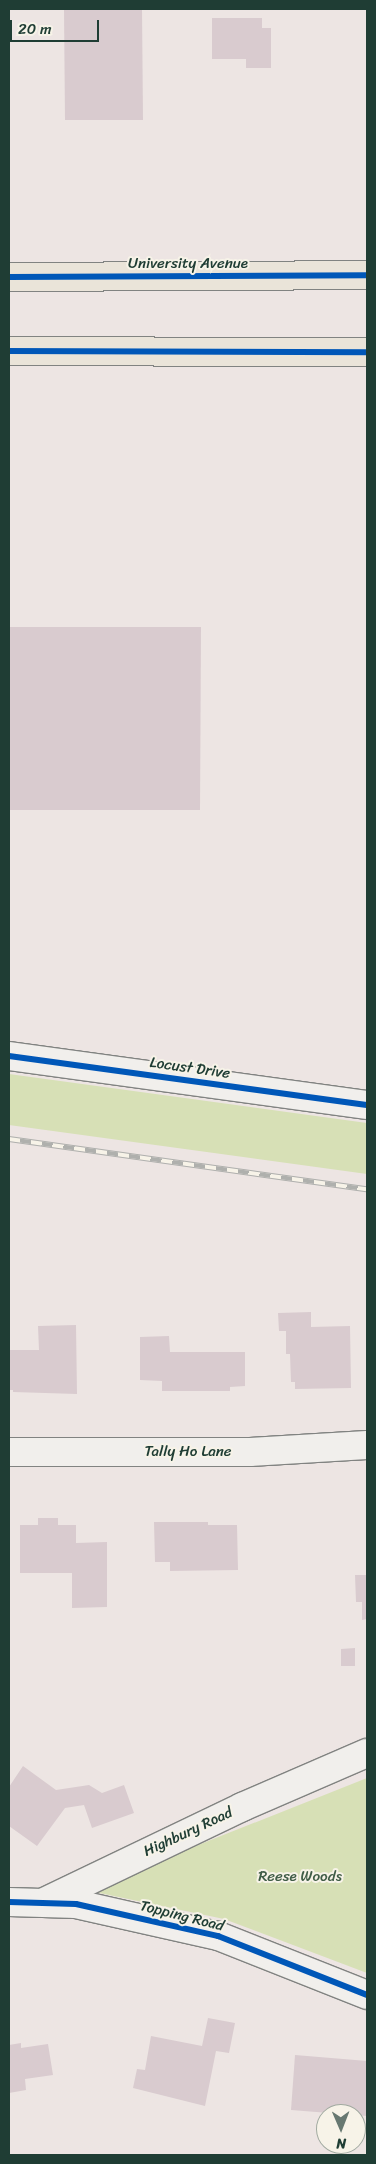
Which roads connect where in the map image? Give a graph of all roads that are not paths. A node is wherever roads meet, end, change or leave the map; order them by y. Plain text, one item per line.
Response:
1 (367, 275) edge
2 (9, 278) edge
3 (9, 351) edge
4 (367, 352) edge
5 (9, 1056) edge
6 (367, 1105) edge
7 (367, 1445) edge
8 (9, 1452) edge
9 (367, 1753) edge
10 (9, 1902) edge
11 (41, 1904) junction
12 (367, 1995) edge

1 - 2 main road, University Avenue
3 - 4 main road
5 - 6 street, Locust Drive
7 - 8 street, Tally Ho Lane
9 - 11 street, Highbury Road
10 - 11 street, Highbury Road
11 - 12 street, Topping Road

